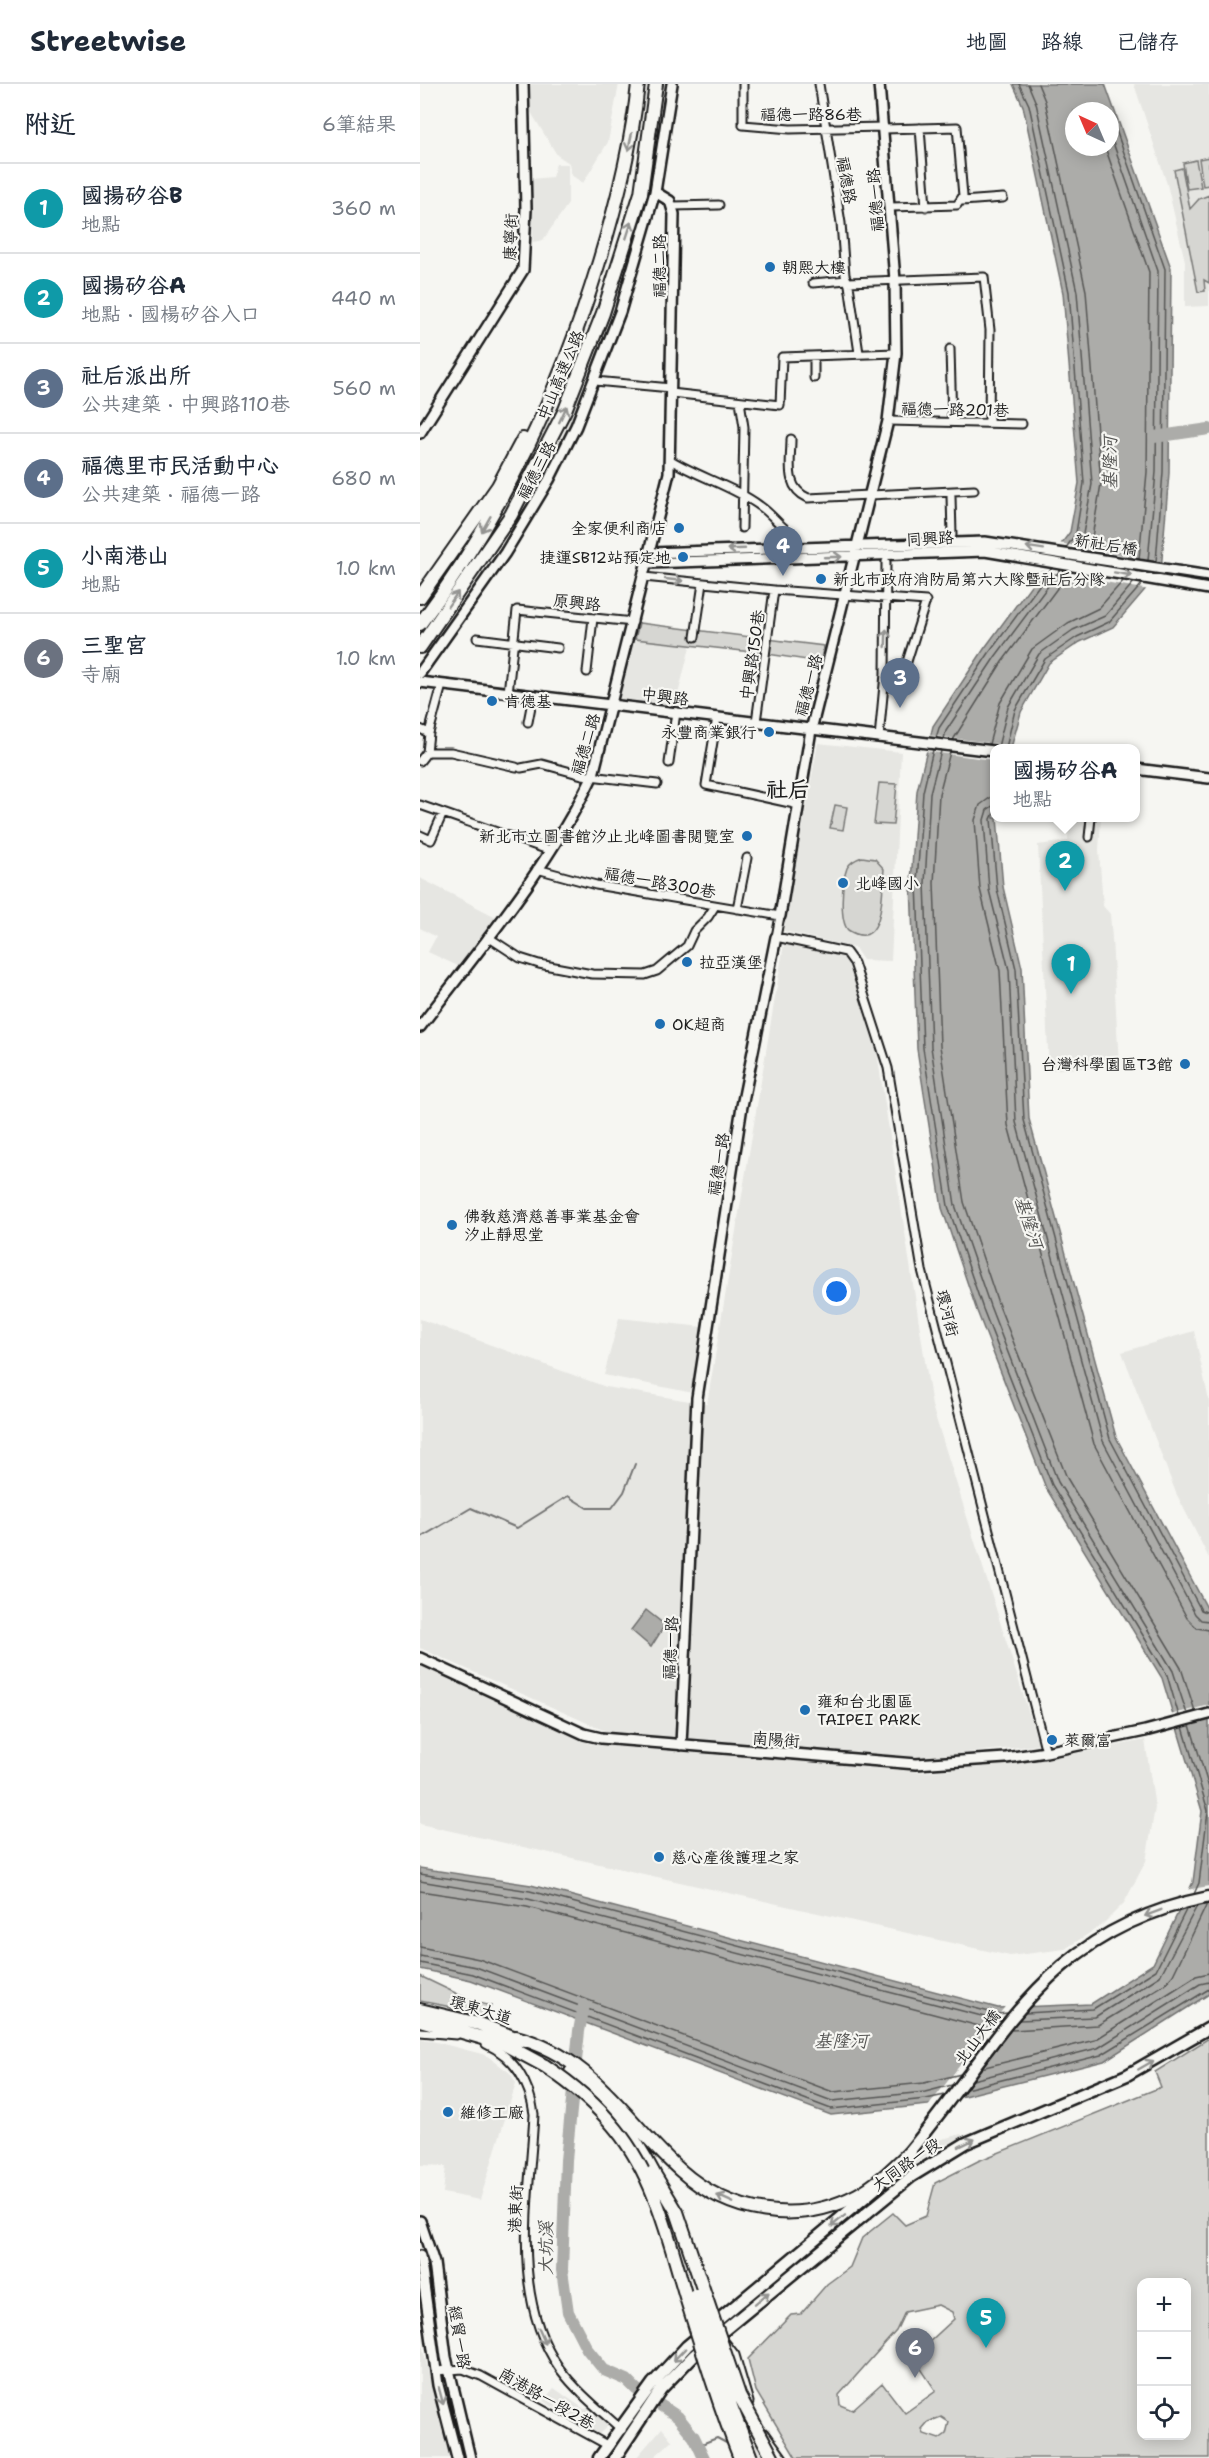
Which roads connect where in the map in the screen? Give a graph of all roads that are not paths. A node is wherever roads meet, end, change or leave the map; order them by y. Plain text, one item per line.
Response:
1 (523, 84) edge
2 (638, 84) edge
3 (656, 84) edge
4 (672, 84) edge
5 (743, 84) edge
6 (819, 84) edge
7 (879, 84) edge
8 (884, 128) junction
9 (920, 128) junction
10 (826, 129) junction
11 (655, 192) junction
12 (1003, 198) dead end
13 (962, 201) junction
14 (719, 205) dead end
15 (673, 206) junction
16 (891, 207) junction
17 (926, 207) junction
18 (896, 280) junction
19 (847, 281) junction
20 (813, 283) dead end
21 (950, 349) dead end
22 (859, 353) junction
23 (896, 353) junction
24 (814, 356) junction
25 (567, 359) junction
26 (814, 378) dead end
27 (594, 381) junction
28 (671, 391) junction
29 (740, 401) junction
30 (888, 421) junction
31 (952, 422) junction
32 (989, 423) junction
33 (1022, 424) dead end
34 (420, 433) edge
35 (791, 439) dead end
36 (669, 459) junction
37 (974, 490) dead end
38 (871, 493) junction
39 (744, 496) junction
40 (951, 496) dead end
41 (742, 528) dead end
42 (784, 528) dead end
43 (952, 535) dead end
44 (858, 544) junction
45 (1010, 549) junction
46 (854, 556) junction
47 (650, 558) junction
48 (886, 562) dead end
49 (1209, 576) edge
50 (644, 577) junction
51 (703, 583) junction
52 (1209, 589) edge
53 (774, 590) junction
54 (846, 596) junction
55 (420, 597) edge
56 (886, 600) junction
57 (593, 618) junction
58 (633, 622) junction
59 (420, 624) edge
60 (695, 637) dead end
61 (477, 638) dead end
62 (514, 642) junction
63 (420, 647) edge
64 (558, 648) dead end
65 (587, 672) dead end
66 (420, 673) edge
67 (885, 674) junction
68 (420, 682) edge
69 (442, 685) junction
70 (508, 693) junction
71 (533, 696) junction
72 (612, 705) junction
73 (676, 712) junction
74 (717, 717) junction
75 (528, 722) dead end
76 (756, 722) junction
77 (420, 729) edge
78 (812, 730) junction
79 (429, 733) junction
80 (879, 738) junction
81 (990, 751) edge
82 (427, 752) junction
83 (420, 761) edge
84 (669, 763) dead end
85 (1140, 769) edge
86 (593, 775) junction
87 (1209, 778) edge
88 (657, 784) dead end
89 (420, 805) edge
90 (799, 805) junction
91 (443, 813) junction
92 (1090, 822) edge
93 (420, 835) edge
94 (1089, 837) dead end
95 (550, 851) junction
96 (747, 858) dead end
97 (537, 869) junction
98 (715, 906) junction
99 (737, 909) junction
100 (780, 916) junction
101 (776, 936) junction
102 (488, 937) junction
103 (420, 1027) edge
104 (420, 1658) edge
105 (1209, 1714) edge
106 (681, 1745) junction
107 (1046, 1752) junction
108 (1209, 1897) edge
109 (420, 2010) edge
110 (420, 2020) edge
111 (1209, 2028) edge
112 (420, 2032) edge
113 (516, 2037) junction
114 (910, 2152) junction
115 (653, 2172) junction
116 (420, 2221) edge
117 (807, 2247) joint
118 (420, 2256) edge
119 (712, 2332) junction
120 (449, 2368) junction
121 (436, 2371) junction
122 (637, 2418) junction
123 (622, 2430) junction
124 (609, 2446) junction
125 (457, 2458) edge
126 (470, 2458) edge
127 (599, 2458) edge
128 (615, 2458) edge
129 (741, 2458) edge
130 (751, 2458) edge
131 (773, 2458) edge
132 (783, 2458) edge

1 - 34 street, 康寧街
2 -> 25 highway, 中山高速公路
63 -> 3 highway, 中山高速公路
4 - 11 street, 福德三路
5 - 10 street, 福德一路86巷
6 - 10 street, 福德路
7 - 8 street, 福德一路
8 - 9 street, 福德一路86巷
8 - 10 street, 福德一路86巷
8 - 16 street, 福德一路
9 - 13 street, 福德一路86巷
9 - 17 street
10 - 19 street, 福德路
11 - 15 street
11 - 27 street, 福德三路
12 - 13 street
13 - 17 street
14 - 15 street
15 - 28 street, 福德二路
16 - 17 street
16 - 18 street, 福德一路
18 - 19 street
18 - 23 street, 福德一路
18 - 32 street
19 - 20 street
19 - 22 street, 福德路
21 - 31 street
22 - 23 street
22 - 24 street
23 - 30 street, 福德一路
24 - 26 street
24 - 29 street
25 - 55 highway
25 -> 59 highway, 中山高速公路
27 - 28 street
27 - 66 street, 福德三路
28 - 29 street
28 - 36 street, 福德二路
29 - 39 street
30 - 31 street, 福德一路201巷
30 - 38 street, 福德一路
31 - 32 street, 福德一路201巷
32 - 33 street, 福德一路201巷
35 - 38 street
36 - 39 street
36 - 47 street, 福德二路
37 - 38 street
38 - 44 street, 福德一路
39 - 41 street
39 - 42 street
40 - 43 street
44 - 45 street, 同興路
44 - 46 street, 福德一路
44 -> 47 street, 同興路
45 - 46 street, 同興路
49 -> 45 street, 新社后橋
45 -> 52 street, 同興路
47 -> 46 street, 同興路
46 - 54 street, 福德一路
47 - 50 street, 福德二路
48 - 56 street
50 -> 51 street
50 - 58 street, 福德二路
51 - 53 street
51 - 60 street
53 - 54 street
53 - 76 street, 中興路150巷
54 - 56 street
54 - 78 street, 福德一路
67 -> 56 street
56 - 67 street
57 - 58 street, 原興路
57 - 62 street, 原興路
57 - 65 street
58 - 72 street, 福德二路
61 - 62 street
62 - 64 street
62 - 70 street
67 - 80 street
68 - 69 street, 中興路
69 - 70 street, 中興路
69 - 79 street
70 - 71 street, 中興路
71 - 72 street, 中興路
71 - 75 street
72 - 73 street, 中興路
72 - 86 street, 福德二路
73 - 74 street, 中興路
73 - 84 street
74 - 76 street, 中興路
74 - 90 street
76 - 78 street, 中興路
77 - 79 street
78 - 80 street, 中興路
78 - 90 street, 福德一路
79 - 82 street
80 - 81 street, 中興路
82 - 83 street
82 - 86 street
85 - 87 street
86 - 88 street
86 - 95 street, 福德二路
89 - 91 street
90 - 100 street, 福德一路
91 - 93 street
91 - 95 street
92 - 94 street
95 - 97 street, 福德二路
96 - 99 street
97 - 98 street, 福德一路300巷
97 - 102 street, 福德二路
98 - 99 street, 福德一路300巷
98 - 102 street
99 - 100 street, 福德一路300巷
100 - 101 street, 福德一路
101 - 106 street, 福德一路
101 - 107 street, 環河街
102 - 103 street, 福德二路
104 - 106 street, 南陽街
105 - 107 street, 南陽街
106 - 107 street, 南陽街
108 -> 114 main road, 北山大橋
109 - 113 highway, 環東大道
110 - 129 highway, bridge
119 -> 111 main road, 大同路一段
112 -> 123 street, 港東街
114 -> 113 highway
113 - 115 highway, 環東大道
114 -> 117 main road, 北山大橋
115 - 130 highway, bridge
115 - 131 highway, bridge
116 - 120 street, 經貿一路
117 - 119 main road, 大同路一段
118 - 121 street, 經貿一路
119 - 122 main road, 大同路一段
119 - 132 street
120 - 121 street, 南港路一段2巷
120 - 124 street, 南港路一段2巷
120 - 126 street, 經貿一路
121 -> 125 street, 經貿一路
122 - 123 main road
122 - 128 main road
123 - 124 main road
124 - 127 main road

